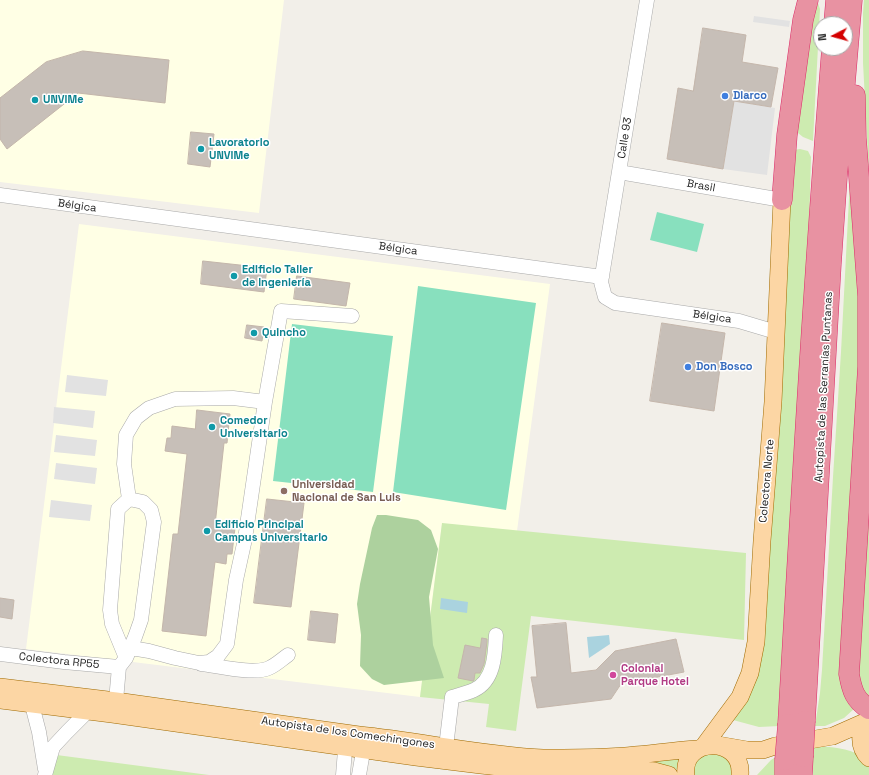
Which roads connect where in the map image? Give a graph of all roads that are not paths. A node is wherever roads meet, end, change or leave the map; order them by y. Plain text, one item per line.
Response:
1 (647, 0) edge
2 (808, 0) edge
3 (836, 0) edge
4 (852, 0) edge
5 (835, 16) edge
6 (831, 56) edge
7 (619, 172) junction
8 (0, 195) edge
9 (782, 200) junction
10 (602, 277) junction
11 (352, 316) dead end
12 (776, 332) junction
13 (265, 402) junction
14 (865, 486) edge
15 (129, 499) junction
16 (496, 635) dead end
17 (0, 654) edge
18 (288, 655) dead end
19 (125, 657) junction
20 (199, 663) junction
21 (0, 687) edge
22 (0, 700) edge
23 (32, 705) junction
24 (115, 708) junction
25 (88, 711) junction
26 (868, 717) edge
27 (796, 723) junction
28 (833, 736) junction
29 (346, 740) junction
30 (364, 743) junction
31 (446, 747) junction
32 (706, 747) junction
33 (763, 750) junction
34 (867, 756) edge
35 (794, 767) edge
36 (46, 773) edge
37 (343, 775) edge
38 (359, 775) edge
39 (669, 775) edge
40 (686, 775) edge
41 (741, 775) edge

1 - 7 street, Calle 93
2 - 9 highway
3 - 5 highway
4 - 14 highway
4 - 27 highway, Autopista de las Serranías Puntanas
6 - 27 highway, Autopista de las Serranías Puntanas
7 - 9 street, Brasil
7 - 10 street, Calle 93
8 - 10 street, Bélgica
9 - 12 main road, Colectora Norte
10 - 12 street, Bélgica
11 - 13 street
12 - 32 main road, Colectora Norte
13 - 15 street
13 - 20 street
14 - 26 highway
15 - 19 street
15 - 19 street
16 - 31 street
17 - 19 street, Colectora RP55
18 - 20 street, Colectora RP55
19 - 20 street, Colectora RP55
19 - 24 street
21 - 24 main road, Autopista de los Comechingones
22 - 23 main road, Autopista de los Comechingones
23 - 25 main road, Autopista de los Comechingones
23 - 36 street
24 - 25 main road, Autopista de los Comechingones
24 - 29 main road, Autopista de los Comechingones
25 - 36 street
26 - 28 main road
26 - 34 main road
27 - 35 highway, Autopista de las Serranías Puntanas, bridge
28 - 33 main road
28 - 34 main road
29 - 30 main road, Autopista de los Comechingones
29 - 37 street
30 - 31 main road, Autopista de los Comechingones
30 - 38 street
30 - 39 main road, Autopista de los Comechingones
31 - 32 main road, Autopista de los Comechingones
32 - 33 main road, Autopista de los Comechingones
32 - 40 main road, Colectora Norte
32 - 41 main road
33 - 41 main road

